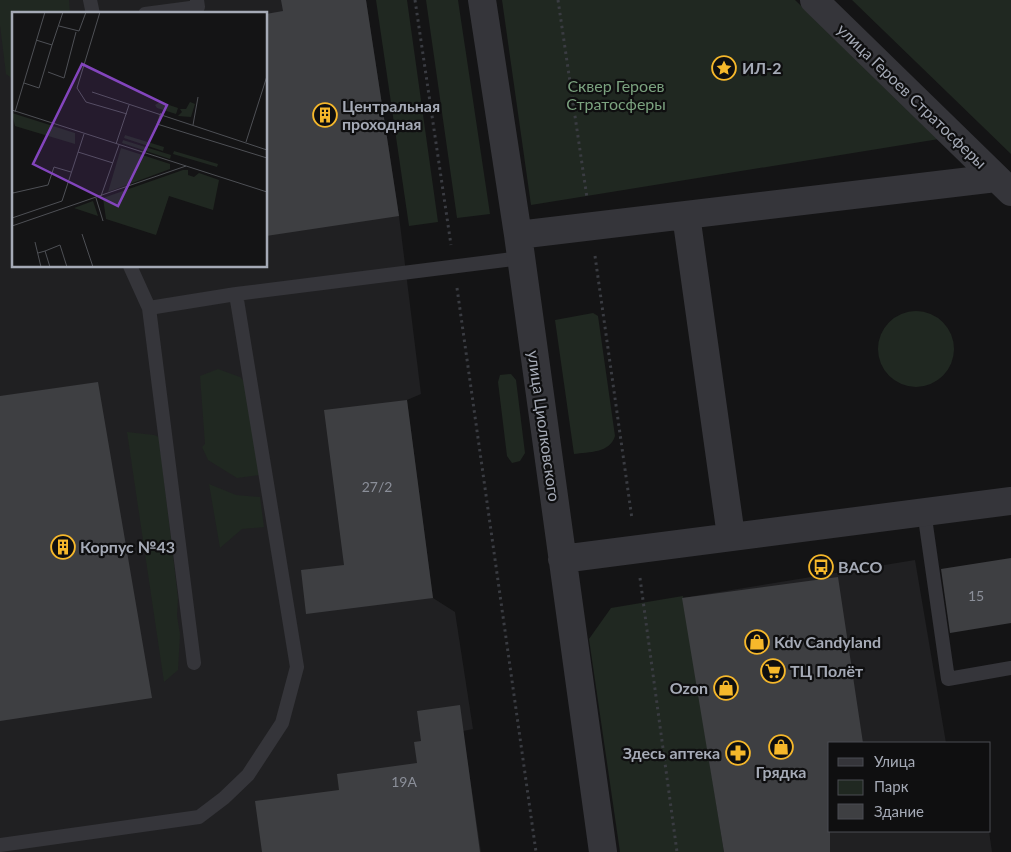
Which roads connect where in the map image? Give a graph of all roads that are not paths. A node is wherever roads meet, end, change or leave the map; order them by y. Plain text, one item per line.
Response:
1 (197, 0) edge
2 (482, 0) edge
3 (814, 0) edge
4 (160, 12) edge
5 (1003, 185) edge
6 (686, 215) junction
7 (519, 246) junction
8 (131, 268) edge
9 (236, 294) junction
10 (149, 308) junction
11 (1011, 501) edge
12 (924, 511) junction
13 (731, 536) junction
14 (562, 559) junction
15 (194, 663) dead end
16 (1011, 668) edge
17 (0, 845) edge
18 (603, 852) edge

1 - 4 lane
2 - 7 street, улица Циолковского
3 - 5 street, улица Героев Стратосферы
5 - 6 street
6 - 7 street
6 - 13 street
7 - 9 lane
7 - 14 street, улица Циолковского
8 - 10 lane
9 - 10 lane
9 - 17 lane
10 - 15 lane
11 - 12 street
12 - 13 street
12 - 16 lane
13 - 14 street
14 - 18 street, улица Циолковского

